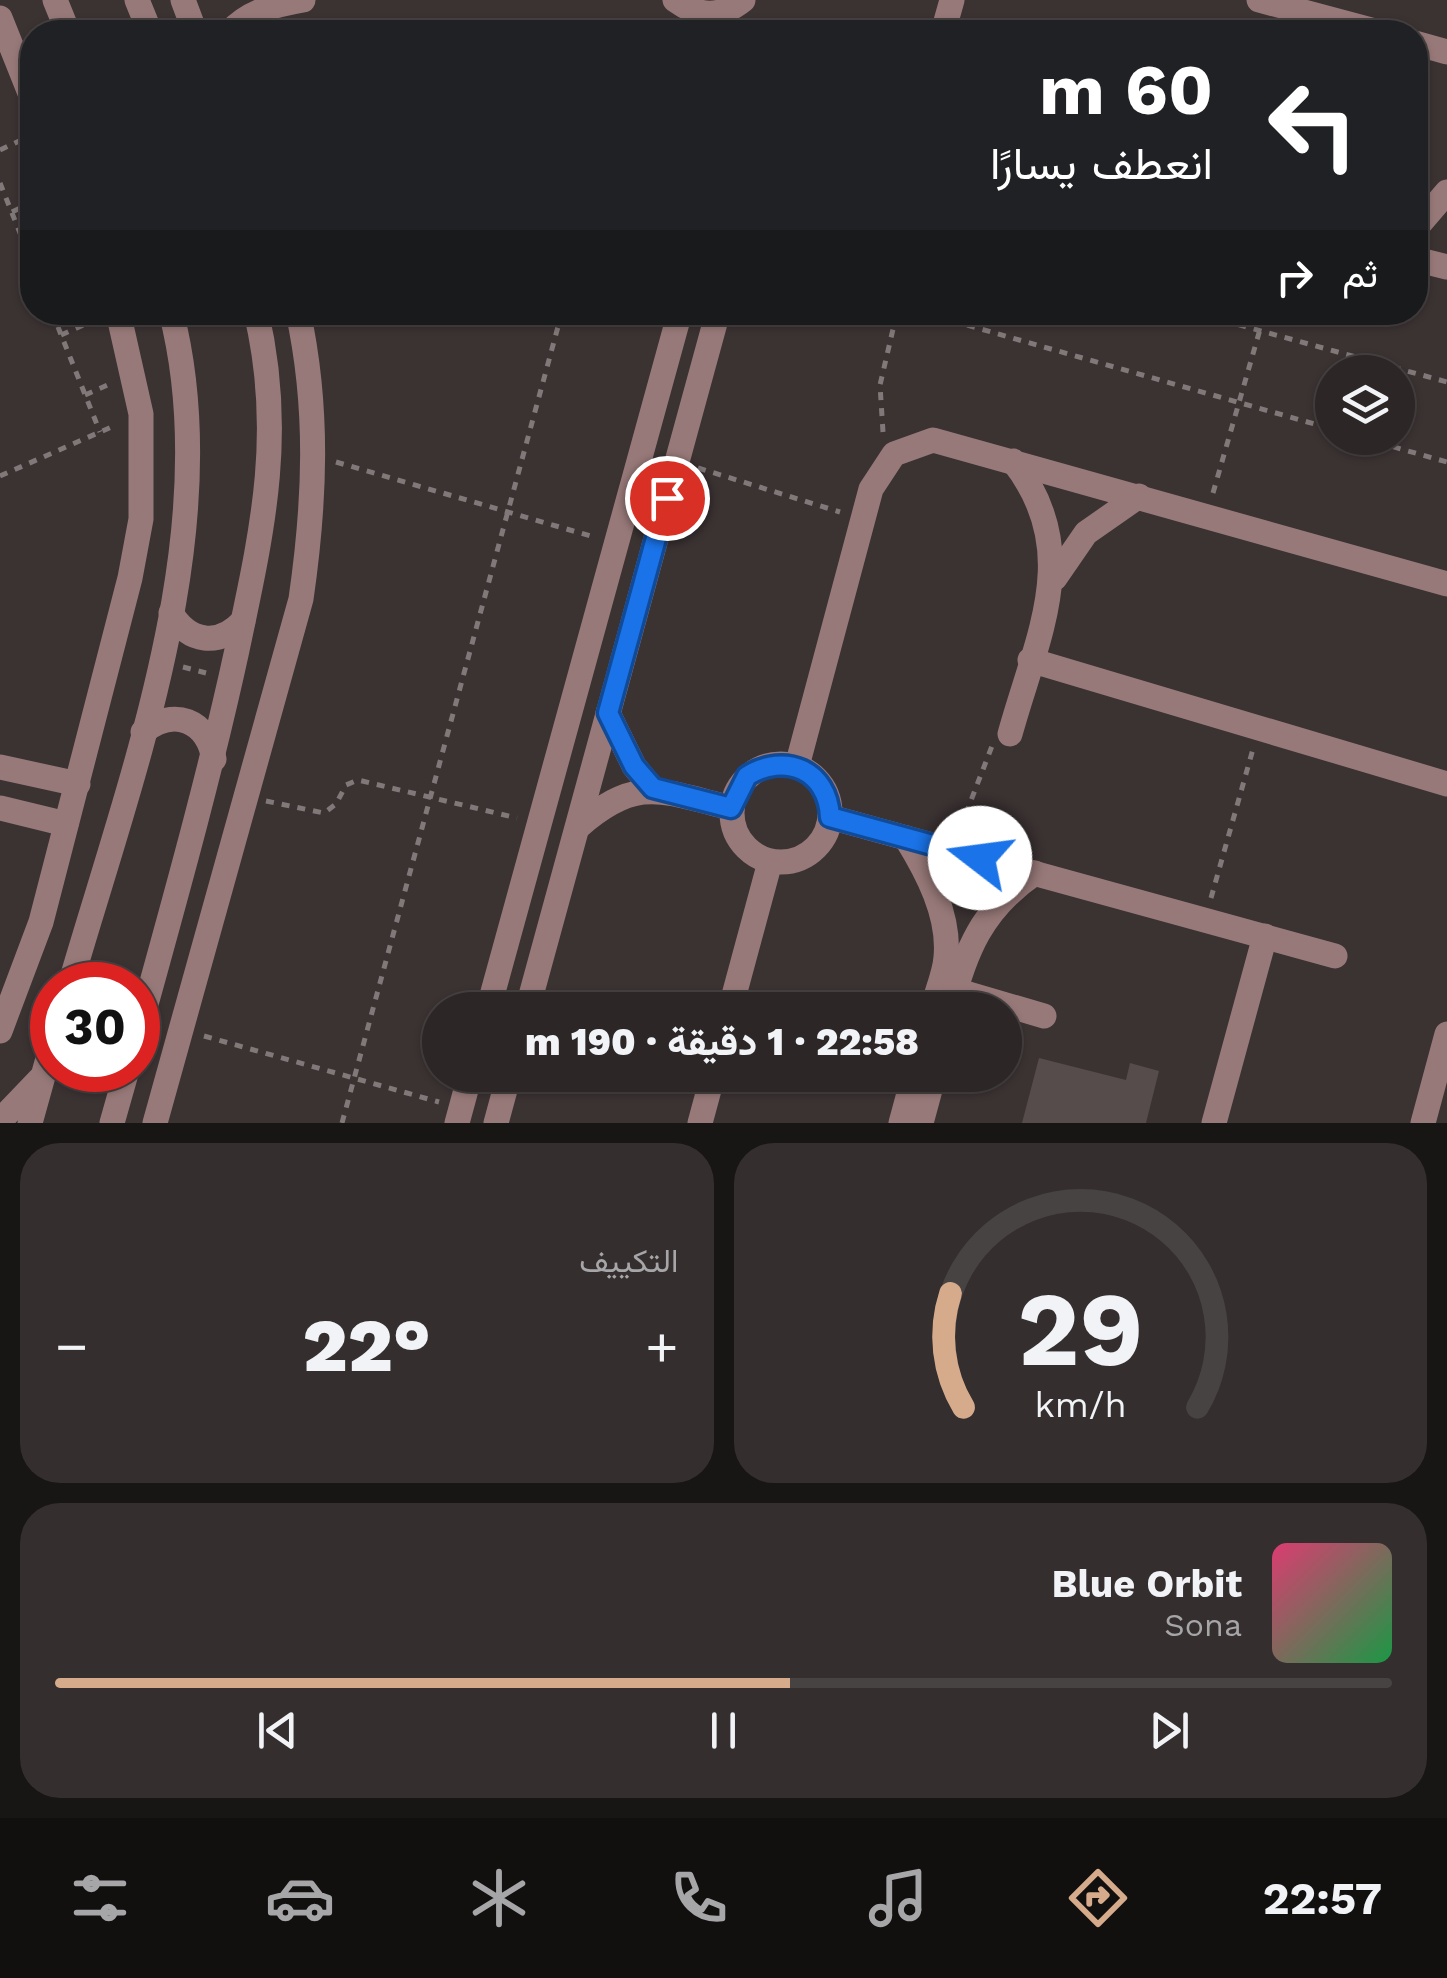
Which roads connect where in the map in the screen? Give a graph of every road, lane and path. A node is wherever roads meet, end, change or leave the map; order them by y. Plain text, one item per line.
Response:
1 (303, 0) edge
2 (1259, 0) edge
3 (686, 14) edge
4 (735, 15) edge
5 (0, 18) edge
6 (241, 20) edge
7 (1334, 20) edge
8 (20, 68) edge
9 (0, 182) edge
10 (1447, 192) edge
11 (20, 208) edge
12 (12, 212) junction
13 (1428, 215) edge
14 (20, 233) edge
15 (57, 325) edge
16 (84, 325) edge
17 (118, 325) edge
18 (173, 325) edge
19 (259, 325) edge
20 (301, 325) edge
21 (558, 325) edge
22 (676, 325) edge
23 (714, 325) edge
24 (895, 325) edge
25 (966, 325) edge
26 (1238, 325) edge
27 (1261, 325) edge
28 (1259, 331) junction
29 (61, 335) junction
30 (1447, 382) edge
31 (1239, 403) junction
32 (141, 414) junction
33 (1315, 424) edge
34 (100, 432) junction
35 (1415, 453) edge
36 (894, 454) junction
37 (314, 455) junction
38 (1014, 461) junction
39 (677, 462) junction
40 (1447, 462) edge
41 (0, 476) edge
42 (1140, 496) junction
43 (508, 512) junction
44 (1206, 515) junction
45 (862, 519) junction
46 (616, 544) junction
47 (1447, 584) edge
48 (1050, 587) junction
49 (171, 613) junction
50 (243, 621) junction
51 (160, 660) junction
52 (1030, 660) junction
53 (230, 679) junction
54 (608, 713) junction
55 (1259, 728) junction
56 (143, 732) junction
57 (1010, 734) joint
58 (214, 759) junction
59 (797, 766) junction
60 (0, 767) edge
61 (78, 784) junction
62 (1447, 784) edge
63 (653, 788) junction
64 (247, 795) junction
65 (432, 798) junction
66 (0, 808) edge
67 (731, 808) junction
68 (830, 817) junction
69 (66, 824) junction
70 (539, 824) junction
71 (578, 827) junction
72 (906, 838) junction
73 (952, 850) junction
74 (770, 862) junction
75 (1035, 873) junction
76 (1204, 920) junction
77 (1265, 936) junction
78 (1335, 956) dead end
79 (77, 962) edge
80 (158, 962) edge
81 (493, 992) edge
82 (532, 992) edge
83 (735, 992) edge
84 (937, 992) edge
85 (956, 992) edge
86 (1022, 1012) edge
87 (1044, 1016) dead end
88 (182, 1030) junction
89 (0, 1031) edge
90 (1447, 1034) edge
91 (354, 1078) junction
92 (30, 1090) edge
93 (39, 1092) edge
94 (121, 1092) edge
95 (504, 1092) edge
96 (708, 1092) edge
97 (909, 1092) edge
98 (930, 1092) edge
99 (459, 1116) edge
100 (0, 1121) edge
101 (30, 1123) edge
102 (112, 1123) edge
103 (155, 1123) edge
104 (342, 1123) edge
105 (496, 1123) edge
106 (700, 1123) edge
107 (901, 1123) edge
108 (922, 1123) edge
109 (1214, 1123) edge
110 (1422, 1123) edge

1 - 6 street
2 - 7 street
3 - 4 street
5 - 8 street
9 - 12 path
10 - 13 street
11 - 12 path
12 - 14 path
15 - 29 path
16 - 29 path
17 - 32 street
18 - 49 street
19 - 50 street
20 - 37 street
21 - 43 path
22 - 46 street
23 - 39 street
24 - 36 path
25 - 31 path
26 - 28 path
27 - 28 path
28 - 30 path
28 - 31 path
29 - 34 path
31 - 33 path
31 - 44 path
32 - 34 path
32 - 61 street
34 - 41 path
35 - 40 path
36 - 38 street
36 - 45 street
37 - 43 path
37 - 64 street
38 - 42 street
38 - 48 street
39 - 45 path
39 - 54 street
42 - 44 street
42 - 48 street
43 - 46 path
43 - 65 path
44 - 47 street
45 - 59 street
46 - 70 street
48 - 52 street
49 - 50 street
49 - 51 street
50 - 53 street
51 - 53 path
51 - 56 street
52 - 55 street
52 - 57 street
53 - 58 street
54 - 63 street
54 - 71 street
55 - 62 street
55 - 76 path
56 - 58 street
56 - 79 street
57 - 73 path
58 - 80 street
59 - 67 street
59 - 68 street
60 - 61 street
61 - 69 street
63 - 67 street
63 - 71 street
64 - 65 path
64 - 88 street
65 - 70 path
65 - 91 path
66 - 69 street
67 - 74 street
68 - 72 street
68 - 74 street
69 - 89 street
70 - 81 street
71 - 82 street
72 - 73 street
72 - 84 street
73 - 75 street
74 - 83 street
75 - 76 street
75 - 85 street
76 - 77 street
77 - 78 street
77 - 109 street
86 - 87 street
88 - 91 path
88 - 103 street
90 - 110 street
91 - 99 path
91 - 104 path
92 - 100 street
93 - 101 street
94 - 102 street
95 - 105 street
96 - 106 street
97 - 107 street
98 - 108 street

